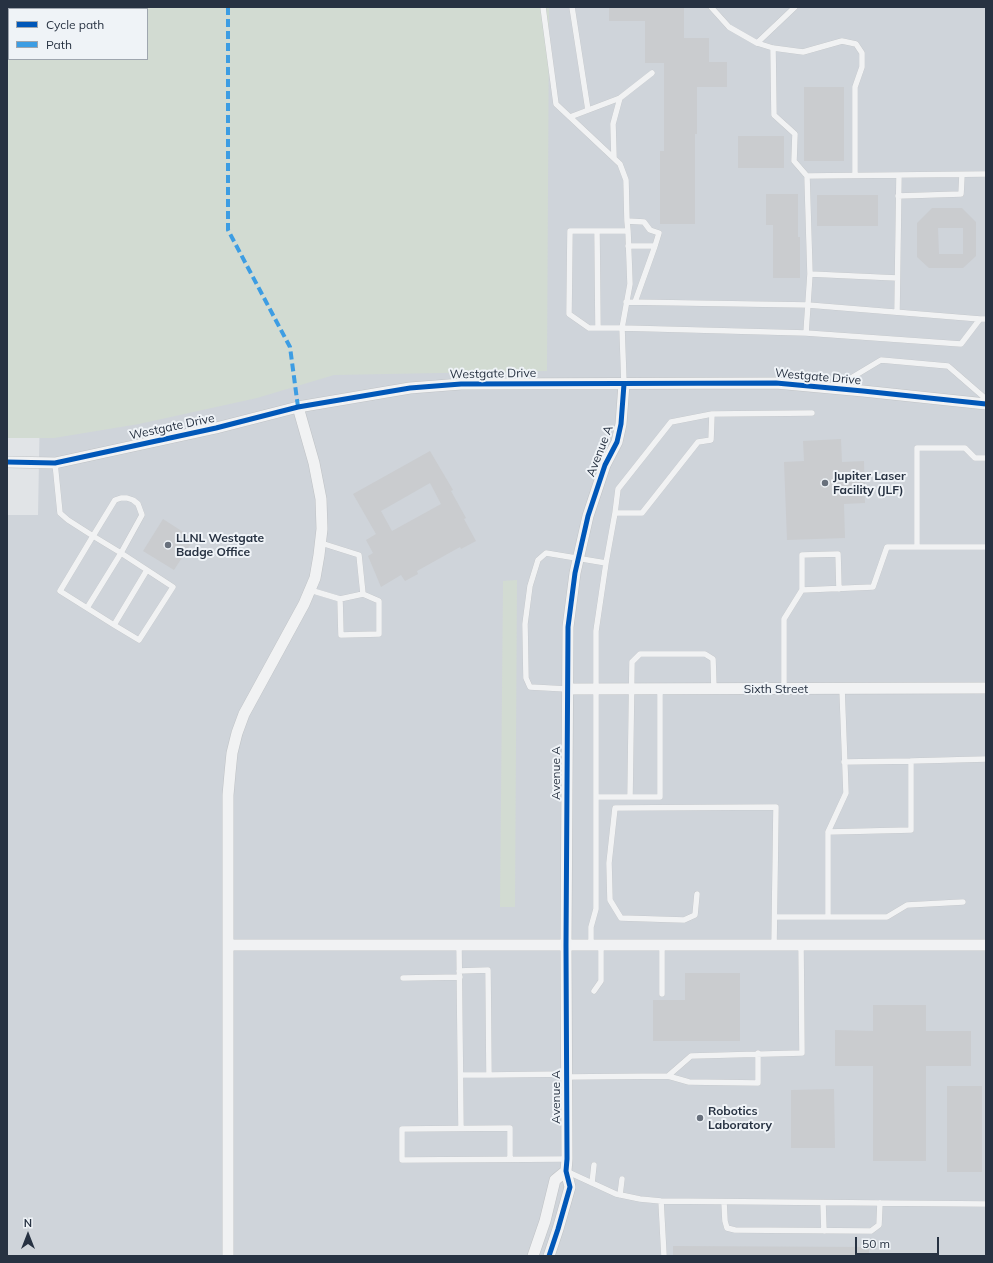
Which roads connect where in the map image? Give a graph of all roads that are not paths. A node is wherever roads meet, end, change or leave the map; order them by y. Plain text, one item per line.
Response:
1 (543, 7) edge
2 (572, 7) edge
3 (711, 7) edge
4 (794, 7) edge
5 (757, 44) junction
6 (773, 48) junction
7 (652, 73) dead end
8 (620, 98) junction
9 (588, 110) junction
10 (570, 117) junction
11 (614, 157) junction
12 (986, 174) edge
13 (855, 175) junction
14 (899, 175) junction
15 (962, 175) junction
16 (807, 176) junction
17 (898, 196) junction
18 (627, 221) junction
19 (597, 231) junction
20 (628, 231) junction
21 (628, 246) junction
22 (655, 246) junction
23 (810, 274) junction
24 (897, 278) junction
25 (626, 302) junction
26 (635, 302) junction
27 (808, 304) junction
28 (897, 312) junction
29 (983, 319) edge
30 (598, 328) junction
31 (622, 328) junction
32 (806, 333) junction
33 (624, 384) junction
34 (834, 388) junction
35 (986, 399) edge
36 (986, 404) edge
37 (298, 407) junction
38 (812, 413) dead end
39 (712, 414) junction
40 (986, 458) edge
41 (7, 462) edge
42 (55, 463) junction
43 (615, 513) junction
44 (93, 536) junction
45 (320, 543) junction
46 (917, 547) junction
47 (986, 547) edge
48 (120, 553) junction
49 (578, 559) junction
50 (606, 562) junction
51 (147, 570) junction
52 (839, 589) junction
53 (310, 590) junction
54 (802, 590) junction
55 (363, 594) junction
56 (340, 599) junction
57 (87, 608) junction
58 (114, 625) junction
59 (986, 688) edge
60 (567, 689) junction
61 (596, 689) junction
62 (632, 689) junction
63 (660, 689) junction
64 (714, 689) junction
65 (784, 689) junction
66 (842, 689) junction
67 (986, 759) edge
68 (911, 761) junction
69 (844, 762) junction
70 (596, 797) junction
71 (630, 797) junction
72 (828, 832) junction
73 (697, 894) dead end
74 (963, 902) dead end
75 (774, 917) junction
76 (828, 917) junction
77 (228, 944) junction
78 (459, 945) junction
79 (566, 945) junction
80 (596, 945) junction
81 (662, 945) junction
82 (774, 945) junction
83 (801, 945) junction
84 (986, 945) edge
85 (460, 971) junction
86 (403, 978) dead end
87 (460, 978) junction
88 (594, 991) dead end
89 (662, 994) dead end
90 (758, 1053) junction
91 (461, 1075) junction
92 (489, 1075) junction
93 (566, 1076) junction
94 (668, 1076) junction
95 (461, 1128) junction
96 (510, 1159) junction
97 (567, 1159) junction
98 (594, 1165) dead end
99 (566, 1171) junction
100 (622, 1179) dead end
101 (592, 1183) junction
102 (620, 1195) junction
103 (661, 1201) junction
104 (724, 1202) junction
105 (823, 1203) junction
106 (880, 1203) junction
107 (986, 1204) edge
108 (824, 1231) junction
109 (534, 1252) edge
110 (228, 1256) edge
111 (550, 1256) edge
112 (664, 1256) edge

1 - 10 lane
2 - 9 lane
3 - 5 lane
4 - 5 lane
5 - 6 lane
6 - 13 lane
6 - 16 lane
7 - 8 lane
8 - 9 lane
8 - 11 lane
9 - 10 lane
10 - 11 lane
11 - 18 lane
12 - 15 lane
13 - 14 lane
13 - 16 lane
14 - 15 lane
14 - 17 lane
15 - 17 lane
16 - 23 lane
17 - 24 lane
18 - 20 lane
18 - 22 lane
19 - 20 lane
19 - 30 lane
19 - 30 lane
20 - 21 lane
21 - 22 lane
21 - 25 lane
22 - 26 lane
23 - 24 lane
23 - 27 lane
24 - 28 lane
25 - 26 lane
25 - 31 lane
26 - 27 lane
27 - 28 lane
27 - 32 lane
28 - 29 lane
29 - 32 lane
30 - 31 lane
31 - 32 lane
31 - 33 lane
33 - 34 street, Westgate Drive
33 - 37 street, Westgate Drive
33 - 49 street, Avenue A
34 - 35 lane
34 - 36 street, Westgate Drive
37 - 42 street, Westgate Drive
37 - 45 street
38 - 39 lane
39 - 43 lane
39 - 43 lane
40 - 46 lane
41 - 42 street, Westgate Drive
42 - 44 lane
43 - 50 lane
44 - 48 lane
44 - 48 lane
44 - 57 lane
45 - 53 street
45 - 55 lane
46 - 47 lane
46 - 52 lane
48 - 51 lane
48 - 57 lane
49 - 50 lane
49 - 60 street, Avenue A
49 - 60 lane
50 - 61 lane
51 - 58 lane
51 - 58 lane
52 - 54 lane
52 - 54 lane
53 - 56 lane
53 - 77 street
54 - 65 lane
55 - 56 lane
55 - 56 lane
57 - 58 lane
59 - 66 street, Sixth Street
60 - 61 street, Sixth Street
60 - 79 street, Avenue A
61 - 62 street, Sixth Street
61 - 70 lane
62 - 63 street, Sixth Street
62 - 64 lane
62 - 71 lane
63 - 64 street, Sixth Street
63 - 71 lane
64 - 65 street, Sixth Street
65 - 66 street, Sixth Street
66 - 69 lane
67 - 68 lane
68 - 69 lane
68 - 72 lane
69 - 72 lane
70 - 71 lane
70 - 80 lane
72 - 76 lane
73 - 75 lane
74 - 76 lane
75 - 76 lane
75 - 82 lane
77 - 78 street
77 - 110 street
78 - 79 street
78 - 85 lane
79 - 80 street
79 - 93 street, Avenue A
80 - 81 street
80 - 88 lane
81 - 82 street
81 - 89 lane
82 - 83 street
83 - 84 street
83 - 90 lane
85 - 87 lane
85 - 92 lane
86 - 87 lane
87 - 91 lane
90 - 94 lane
90 - 94 lane
91 - 92 lane
91 - 95 lane
92 - 93 lane
93 - 94 lane
93 - 97 street, Avenue A
95 - 96 lane
95 - 96 lane
96 - 97 lane
97 - 99 street, Avenue A
98 - 101 lane
99 - 101 lane
99 - 109 street
99 - 111 street, Avenue A
100 - 102 lane
101 - 102 lane
102 - 103 lane
103 - 104 lane
103 - 112 lane
104 - 105 lane
104 - 108 lane
105 - 106 lane
105 - 108 lane
106 - 107 lane
106 - 108 lane
109 - 111 lane

